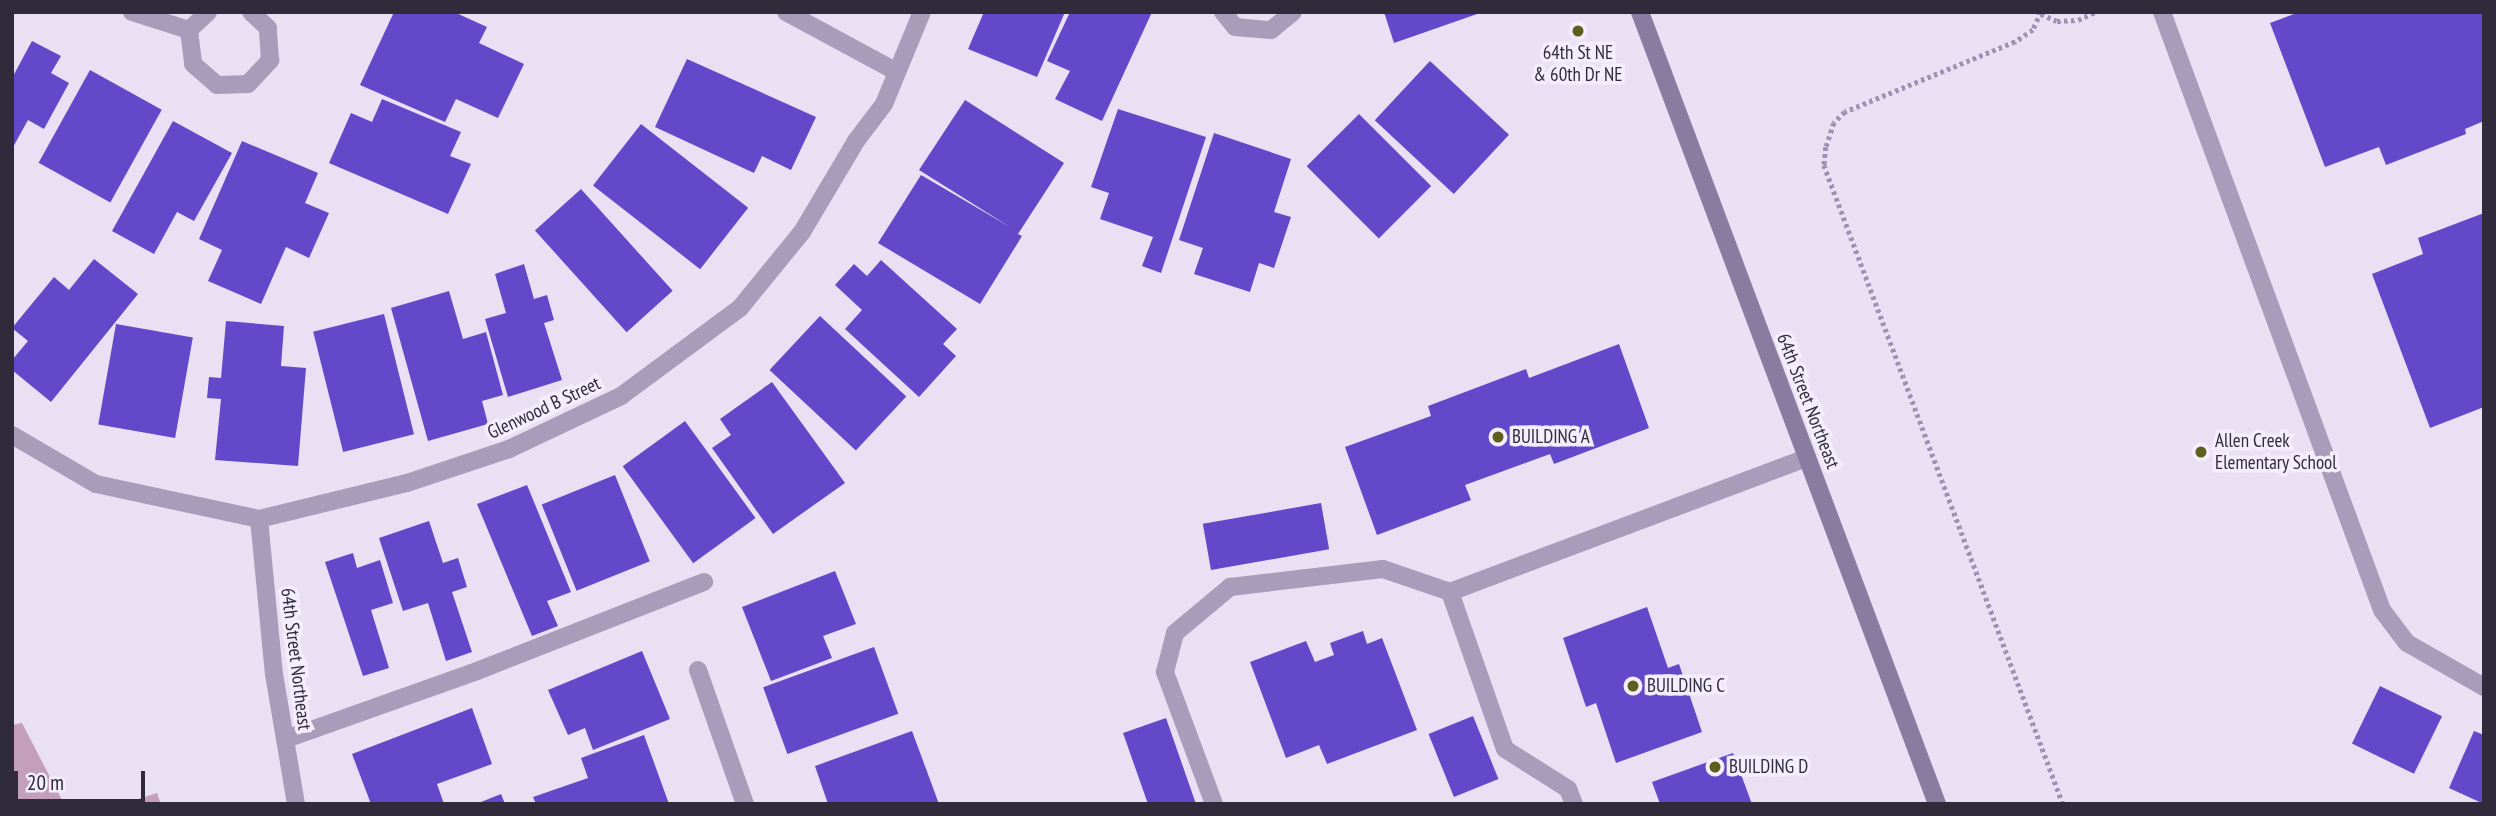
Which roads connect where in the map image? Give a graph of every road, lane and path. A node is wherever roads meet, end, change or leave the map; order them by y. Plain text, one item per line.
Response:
1 (132, 12) edge
2 (208, 12) edge
3 (251, 12) edge
4 (786, 12) edge
5 (922, 12) edge
6 (1223, 12) edge
7 (1293, 12) edge
8 (1640, 12) edge
9 (2095, 12) edge
10 (2162, 12) edge
11 (2201, 12) edge
12 (2212, 12) edge
13 (2041, 13) edge
14 (189, 30) junction
15 (897, 72) junction
16 (12, 435) edge
17 (1807, 458) junction
18 (259, 519) junction
19 (704, 582) dead end
20 (1450, 592) junction
21 (698, 670) dead end
22 (2484, 687) edge
23 (286, 739) junction
24 (296, 804) edge
25 (745, 804) edge
26 (1214, 804) edge
27 (1574, 804) edge
28 (1937, 804) edge
29 (2063, 804) edge

1 - 14 street
2 - 14 street
3 - 14 street
4 - 15 street
5 - 15 street, Glenwood B Street
6 - 7 street
8 - 17 main road, 64th Street Northeast
9 - 13 path
10 - 22 street
11 - 12 path
13 - 29 path
15 - 18 street, Glenwood B Street
16 - 18 street, Glenwood B Street
17 - 20 street
17 - 28 main road, 64th Street Northeast
18 - 23 street, 64th Street Northeast
19 - 23 street
20 - 26 street
20 - 27 street
21 - 25 street
23 - 24 street, 64th Street Northeast

